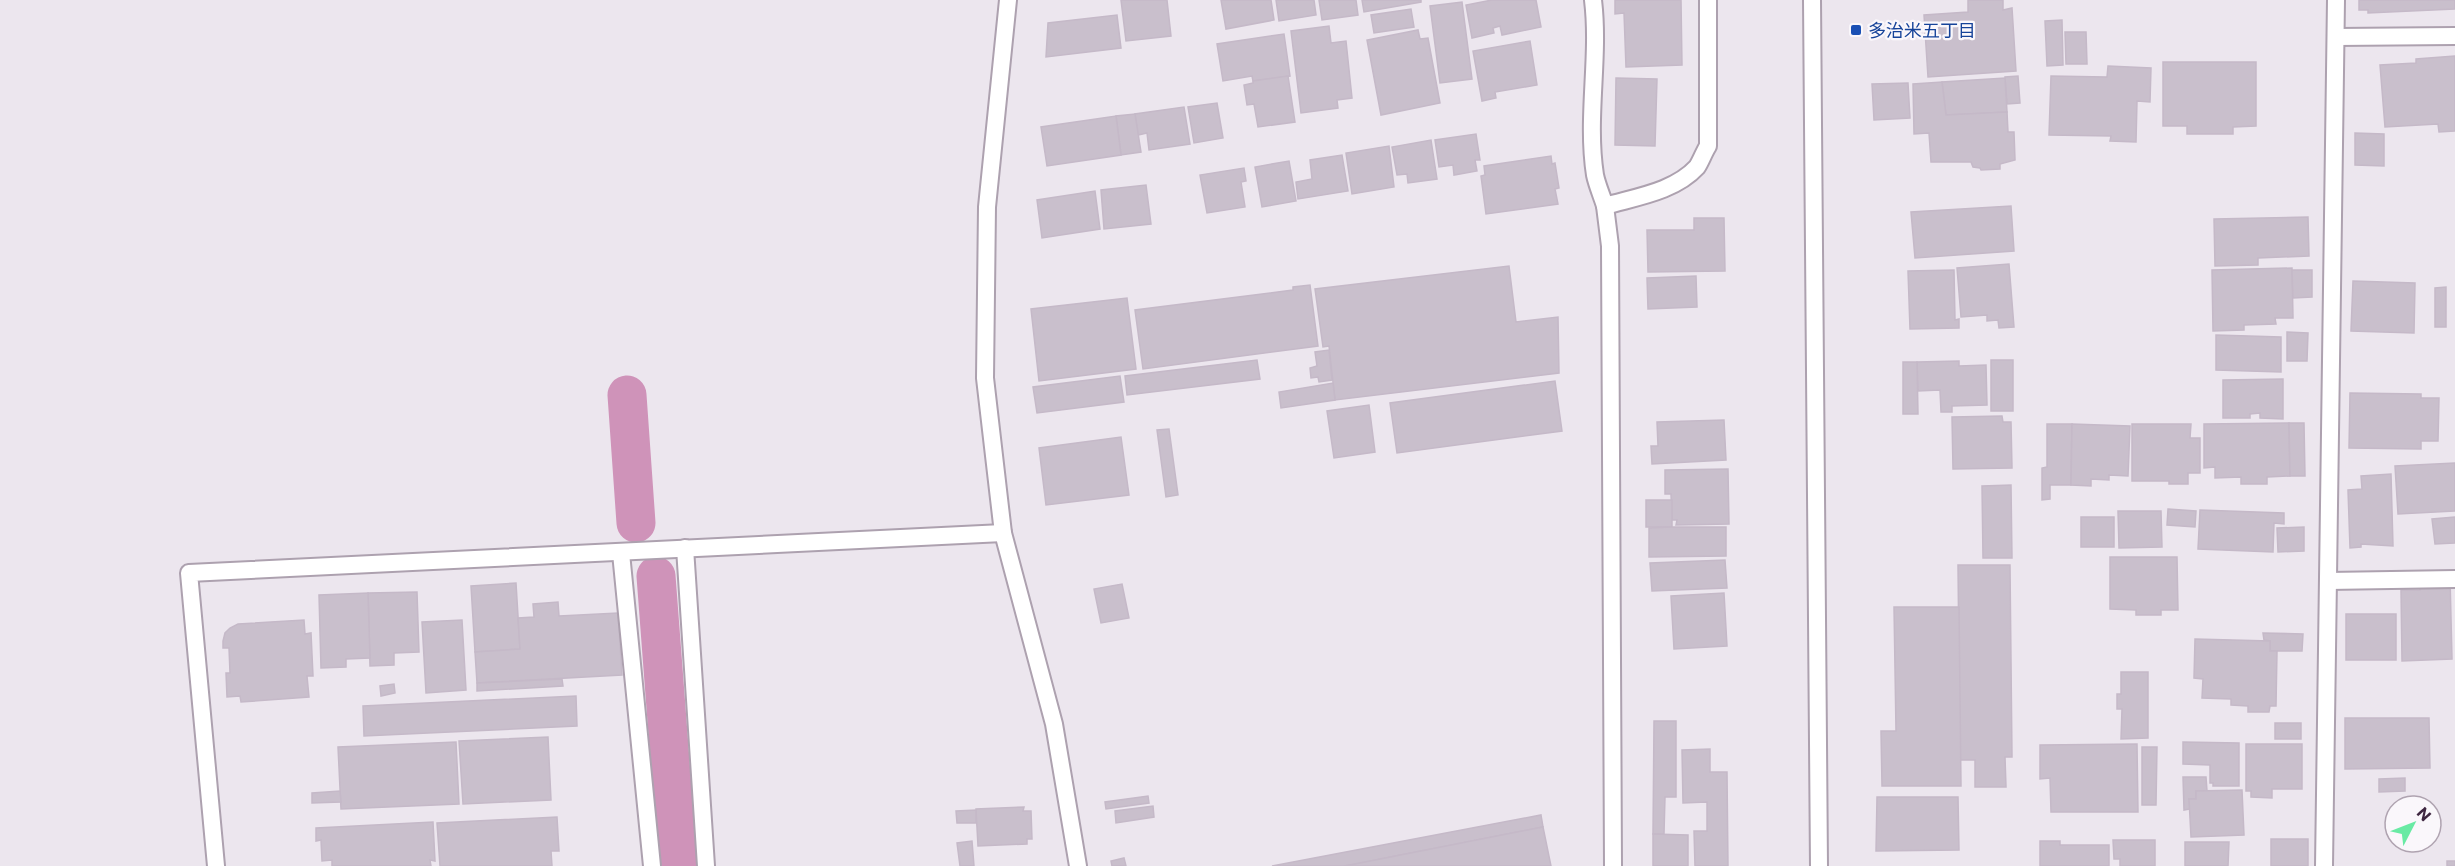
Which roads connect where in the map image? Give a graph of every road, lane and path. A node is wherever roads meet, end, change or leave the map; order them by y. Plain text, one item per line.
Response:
1 (1008, 0) edge
2 (1593, 0) edge
3 (1708, 0) edge
4 (1812, 0) edge
5 (2336, 0) edge
6 (2455, 36) edge
7 (2336, 38) junction
8 (1605, 206) junction
9 (1003, 533) junction
10 (685, 548) junction
11 (621, 553) junction
12 (2455, 579) edge
13 (2328, 581) junction
14 (216, 866) edge
15 (652, 866) edge
16 (706, 866) edge
17 (1078, 866) edge
18 (1613, 866) edge
19 (1819, 866) edge
20 (2324, 866) edge

1 - 9 street
2 - 8 street
3 - 8 street
4 - 19 street
5 - 7 street
6 - 7 street
7 - 13 street
8 - 18 street
9 - 10 street
9 - 17 street
10 - 11 street
10 - 16 street
11 - 14 street
11 - 15 street
12 - 13 street
13 - 20 street

